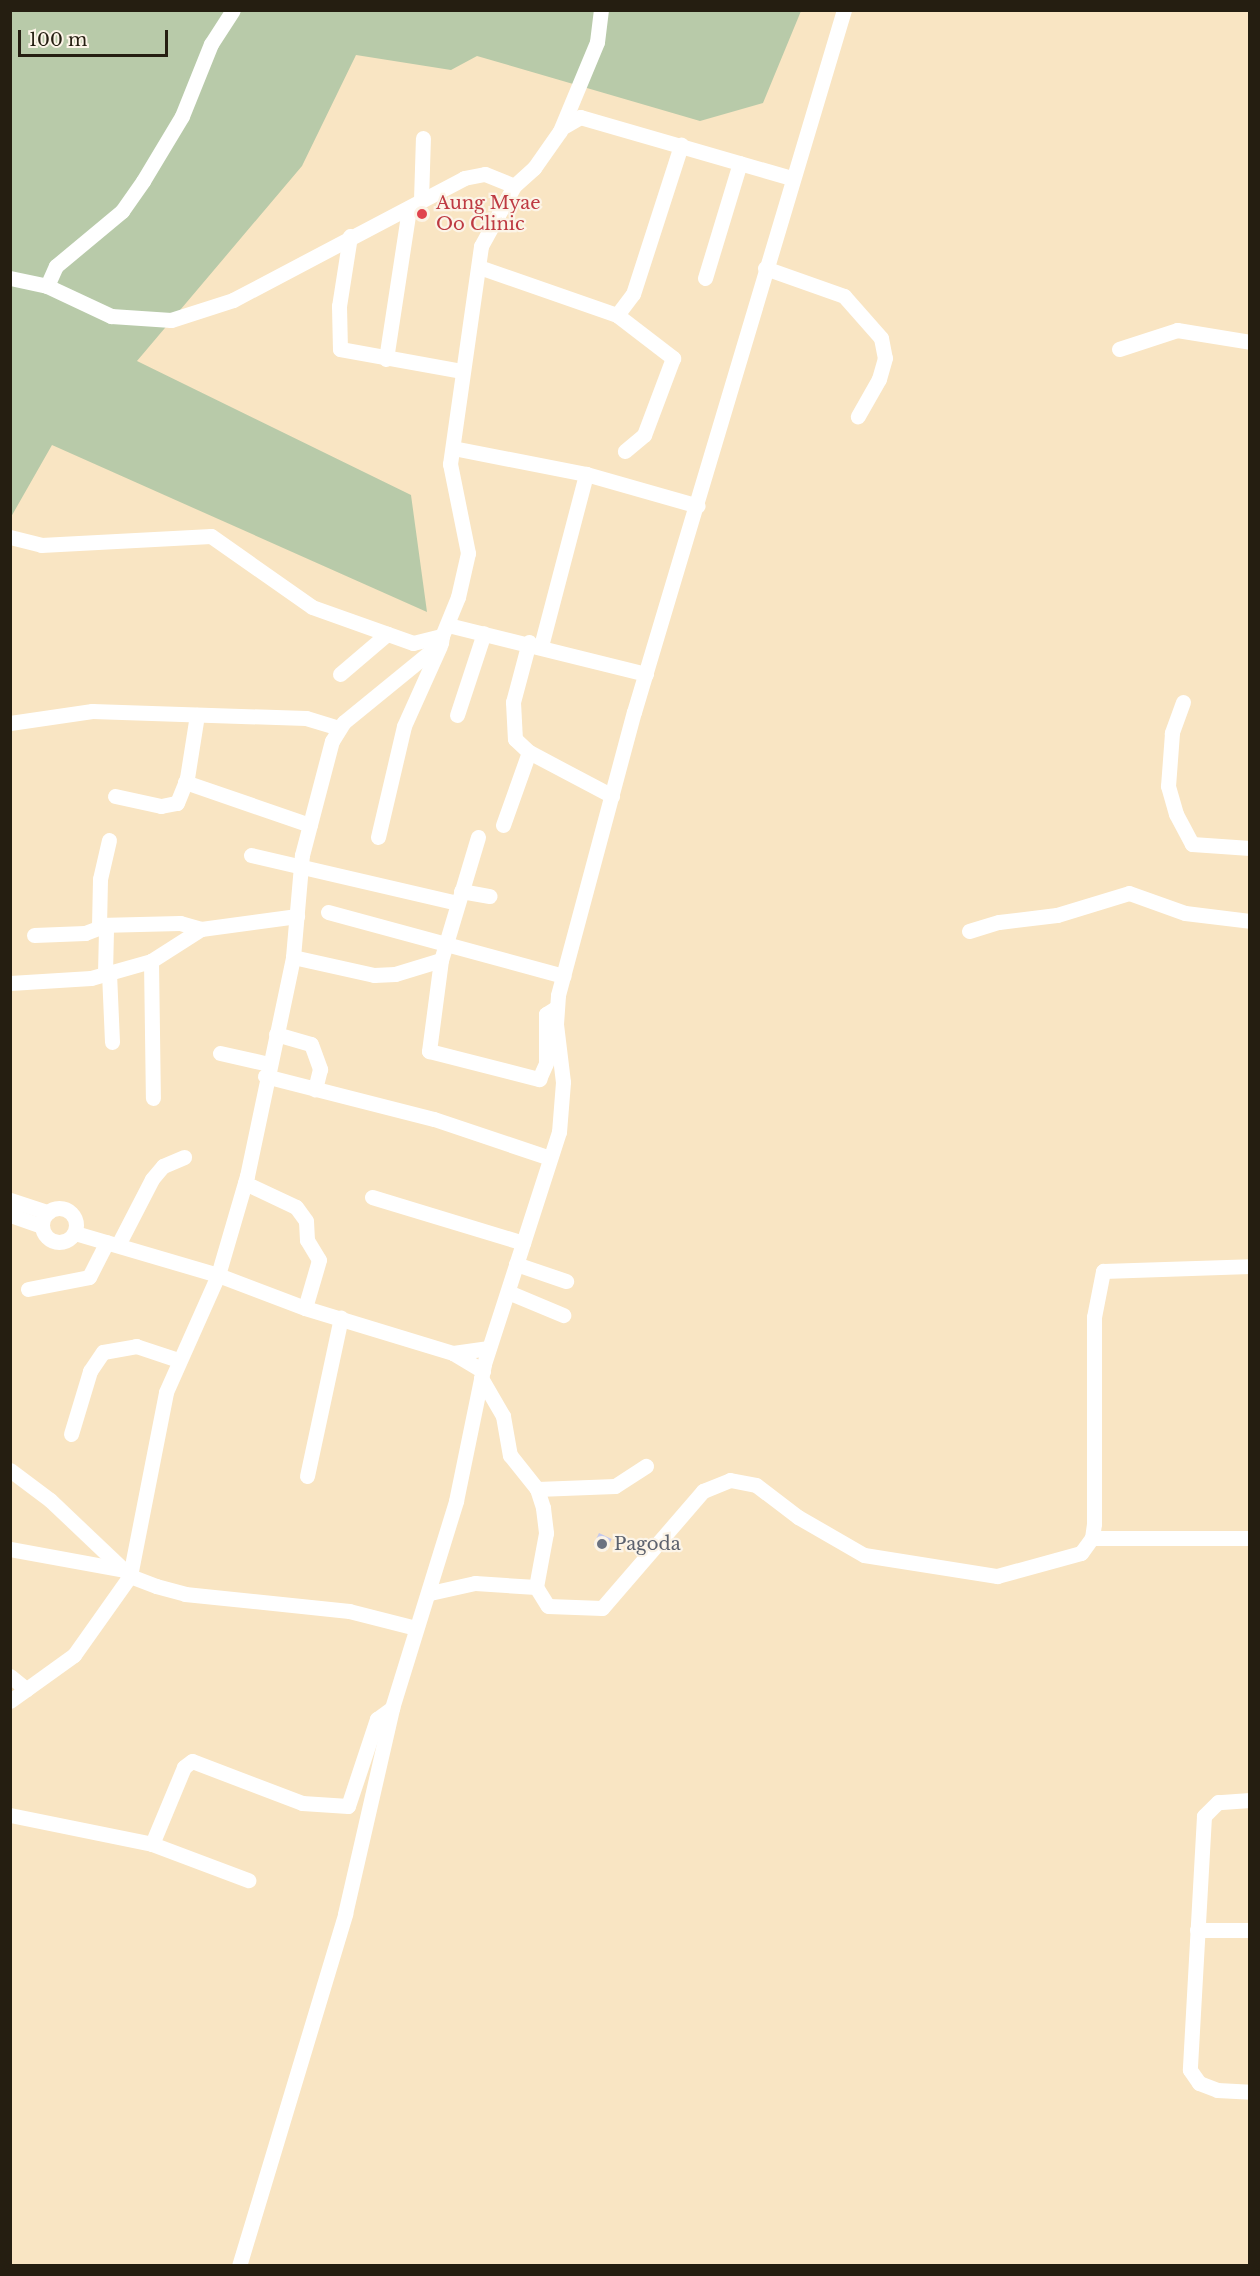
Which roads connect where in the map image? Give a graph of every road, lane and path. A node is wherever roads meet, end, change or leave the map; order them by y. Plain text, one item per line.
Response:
1 (233, 10) edge
2 (601, 10) edge
3 (844, 10) edge
4 (578, 93) junction
5 (606, 125) junction
6 (560, 131) junction
7 (423, 138) dead end
8 (681, 145) junction
9 (740, 163) junction
10 (791, 178) junction
11 (514, 186) junction
12 (415, 204) junction
13 (350, 236) junction
14 (480, 267) junction
15 (765, 268) junction
16 (10, 278) edge
17 (705, 278) dead end
18 (47, 286) junction
19 (617, 315) junction
20 (1250, 342) edge
21 (1119, 349) dead end
22 (387, 359) junction
23 (461, 371) junction
24 (858, 416) dead end
25 (453, 448) junction
26 (625, 451) dead end
27 (586, 474) junction
28 (698, 506) junction
29 (10, 537) edge
30 (484, 633) junction
31 (387, 634) junction
32 (444, 635) junction
33 (535, 644) junction
34 (340, 674) dead end
35 (646, 674) junction
36 (1183, 702) dead end
37 (197, 715) junction
38 (457, 715) dead end
39 (10, 723) edge
40 (339, 728) junction
41 (529, 752) junction
42 (185, 782) junction
43 (115, 796) dead end
44 (612, 796) junction
45 (310, 825) junction
46 (503, 825) dead end
47 (378, 837) dead end
48 (478, 837) dead end
49 (109, 840) dead end
50 (1250, 848) edge
51 (251, 855) dead end
52 (302, 864) junction
53 (490, 896) dead end
54 (460, 897) junction
55 (328, 912) dead end
56 (297, 916) junction
57 (1250, 921) edge
58 (104, 928) junction
59 (201, 929) junction
60 (969, 931) dead end
61 (34, 935) dead end
62 (446, 941) junction
63 (293, 957) junction
64 (441, 960) junction
65 (151, 961) junction
66 (107, 973) junction
67 (563, 976) junction
68 (10, 983) edge
69 (557, 1007) junction
70 (276, 1034) junction
71 (112, 1042) dead end
72 (220, 1053) dead end
73 (267, 1070) junction
74 (315, 1089) junction
75 (153, 1098) dead end
76 (184, 1157) dead end
77 (550, 1158) junction
78 (245, 1183) junction
79 (372, 1197) dead end
80 (10, 1200) edge
81 (48, 1212) junction
82 (10, 1215) edge
83 (42, 1226) junction
84 (75, 1233) junction
85 (523, 1243) junction
86 (112, 1244) junction
87 (516, 1264) junction
88 (1250, 1266) edge
89 (218, 1275) junction
90 (566, 1281) dead end
91 (28, 1289) dead end
92 (508, 1292) junction
93 (304, 1308) junction
94 (562, 1315) dead end
95 (341, 1318) junction
96 (489, 1348) junction
97 (453, 1353) junction
98 (178, 1360) junction
99 (482, 1375) junction
100 (71, 1434) dead end
101 (646, 1466) dead end
102 (10, 1470) edge
103 (307, 1476) dead end
104 (537, 1490) junction
105 (1092, 1538) junction
106 (1250, 1538) edge
107 (10, 1549) edge
108 (127, 1573) junction
109 (536, 1587) junction
110 (430, 1593) junction
111 (416, 1628) junction
112 (10, 1677) edge
113 (26, 1689) junction
114 (10, 1701) edge
115 (392, 1708) junction
116 (1250, 1800) edge
117 (10, 1815) edge
118 (152, 1844) junction
119 (248, 1880) dead end
120 (1197, 1930) junction
121 (1250, 1930) edge
122 (1250, 2092) edge
123 (239, 2265) edge

1 - 18 street
2 - 4 street
3 - 10 street
4 - 5 street
4 - 6 street
5 - 6 street
5 - 8 street
6 - 11 street
7 - 12 street
8 - 9 street
8 - 19 street
9 - 10 street
9 - 17 street
10 - 15 street
11 - 12 street
11 - 14 street
12 - 13 street
12 - 22 street
13 - 18 street
13 - 22 street
14 - 19 street
14 - 23 street
15 - 24 street
15 - 28 street
16 - 18 street
19 - 26 street
20 - 21 street
22 - 23 street
23 - 25 street
25 - 27 street
25 - 32 street
27 - 28 street
27 - 33 street
28 - 35 street
29 - 31 street
30 - 32 street
30 - 33 street
30 - 38 street
31 - 32 street
31 - 34 street
32 - 40 street
32 - 47 street
33 - 35 street
33 - 41 street
35 - 44 street
36 - 50 street
37 - 39 street
37 - 40 street
37 - 42 street
40 - 45 street
41 - 44 street
41 - 46 street
42 - 43 street
42 - 45 street
44 - 67 street
45 - 52 street
48 - 54 street
49 - 58 street
51 - 52 street
52 - 54 street
52 - 56 street
53 - 54 street
54 - 62 street
55 - 62 street
56 - 59 street
56 - 63 street
57 - 60 street
58 - 59 street
58 - 61 street
58 - 66 street
59 - 65 street
62 - 64 street
62 - 67 street
63 - 64 street
63 - 70 street
64 - 69 street
65 - 66 street
65 - 75 street
66 - 68 street
66 - 71 street
67 - 69 street
69 - 77 street
70 - 73 street
70 - 74 street
72 - 73 street
73 - 74 street
73 - 78 street
74 - 77 street
76 - 86 street
77 - 85 street
78 - 89 street
78 - 93 street
79 - 85 street
80 - 81 street
81 - 83 street
81 - 84 street
82 - 83 street
83 - 84 street
84 - 86 street
85 - 87 street
86 - 89 street
86 - 91 street
87 - 90 street
87 - 92 street
88 - 105 street
89 - 93 street
89 - 98 street
92 - 94 street
92 - 96 street
93 - 95 street
95 - 97 street
95 - 103 street
96 - 97 street
96 - 99 street
97 - 99 street
98 - 100 street
98 - 108 street
99 - 104 street
99 - 110 street
101 - 104 street
102 - 108 street
104 - 109 street
105 - 106 street
105 - 109 street
107 - 108 street
108 - 111 street
108 - 113 street
109 - 110 street
110 - 111 street
111 - 115 street
112 - 113 street
113 - 114 street
115 - 118 street
115 - 123 street
116 - 120 street
117 - 118 street
118 - 119 street
120 - 121 street
120 - 122 street

